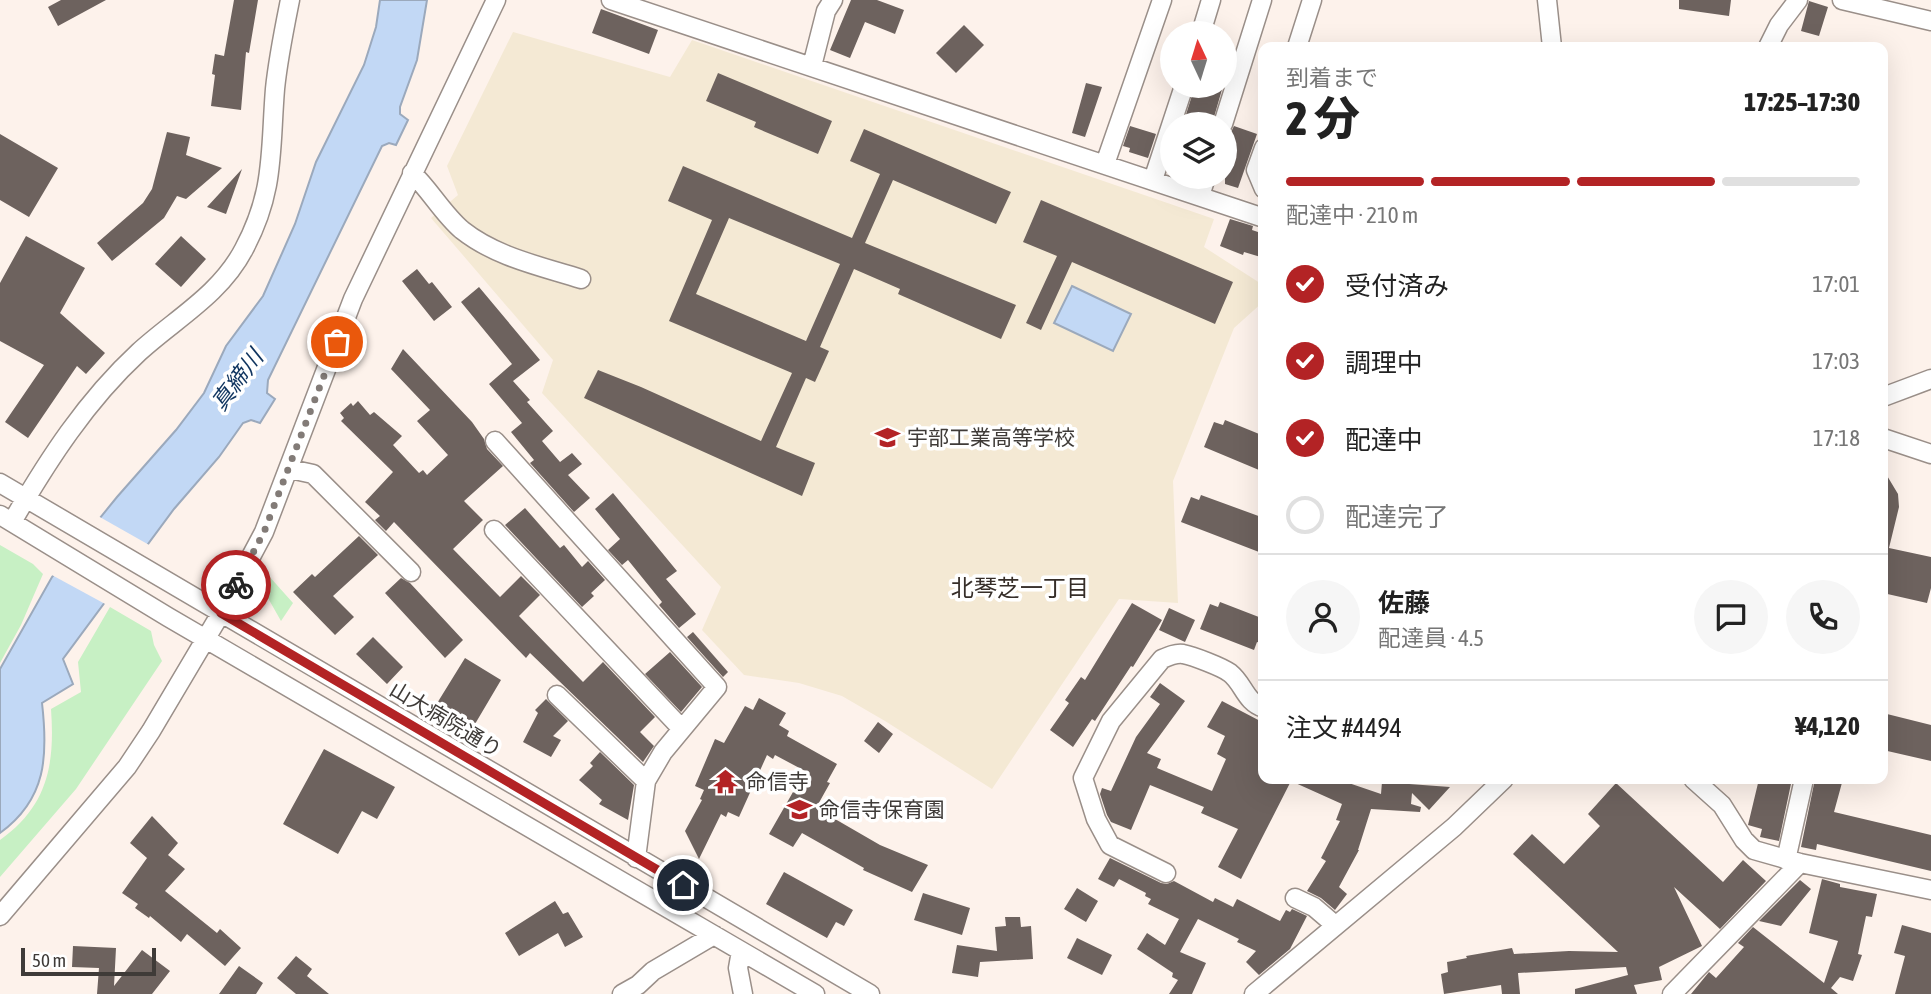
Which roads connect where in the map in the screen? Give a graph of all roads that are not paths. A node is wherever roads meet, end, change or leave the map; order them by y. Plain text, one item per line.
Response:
1 (290, 0) edge
2 (496, 0) edge
3 (611, 0) edge
4 (833, 0) edge
5 (1162, 0) edge
6 (1211, 0) edge
7 (1262, 0) edge
8 (1312, 0) edge
9 (1547, 0) edge
10 (1798, 0) edge
11 (1842, 0) edge
12 (1205, 21) edge
13 (1931, 21) edge
14 (1299, 42) edge
15 (1551, 42) edge
16 (1770, 42) edge
17 (812, 66) junction
18 (1180, 98) edge
19 (1227, 112) edge
20 (1105, 164) junction
21 (412, 173) junction
22 (1153, 180) junction
23 (1202, 189) edge
24 (1200, 196) junction
25 (1258, 216) edge
26 (581, 279) dead end
27 (1931, 379) edge
28 (1888, 395) edge
29 (1888, 440) edge
30 (495, 441) dead end
31 (1931, 454) edge
32 (290, 469) junction
33 (0, 483) edge
34 (26, 499) junction
35 (6, 519) edge
36 (494, 530) dead end
37 (411, 572) dead end
38 (221, 613) junction
39 (206, 640) junction
40 (557, 695) dead end
41 (1258, 706) edge
42 (681, 728) junction
43 (646, 781) junction
44 (1494, 784) edge
45 (1699, 784) edge
46 (1803, 784) edge
47 (636, 858) junction
48 (1793, 862) junction
49 (1166, 873) dead end
50 (1931, 890) edge
51 (1295, 898) dead end
52 (0, 916) edge
53 (1335, 925) junction
54 (714, 935) junction
55 (741, 951) junction
56 (622, 994) edge
57 (743, 994) edge
58 (815, 994) edge
59 (870, 994) edge
60 (1254, 994) edge
61 (1672, 994) edge

1 - 34 street
2 - 21 street
3 - 17 street
4 - 17 street
5 - 20 street
6 - 12 street
7 - 19 street
8 - 14 street
9 - 15 street
10 - 16 street
11 - 13 street
17 - 20 street
18 - 22 street
20 - 22 street
21 - 26 street
21 - 32 street
22 - 24 street
23 - 24 street
24 - 25 street
27 - 28 street
29 - 31 street
30 - 42 street
32 - 37 street
32 - 38 street
33 - 34 street, 山大病院通り
34 - 35 street
34 - 38 street, 山大病院通り
35 - 39 street
36 - 42 street
38 - 39 street
38 - 47 street, 山大病院通り
39 - 52 street
39 - 54 street
40 - 43 street
41 - 49 street
42 - 43 street
43 - 47 street
44 - 53 street
45 - 48 street
46 - 48 street
47 - 59 street, 山大病院通り
48 - 50 street
48 - 61 street
51 - 53 street
53 - 60 street
54 - 55 street
54 - 56 street
55 - 57 street
55 - 58 street

